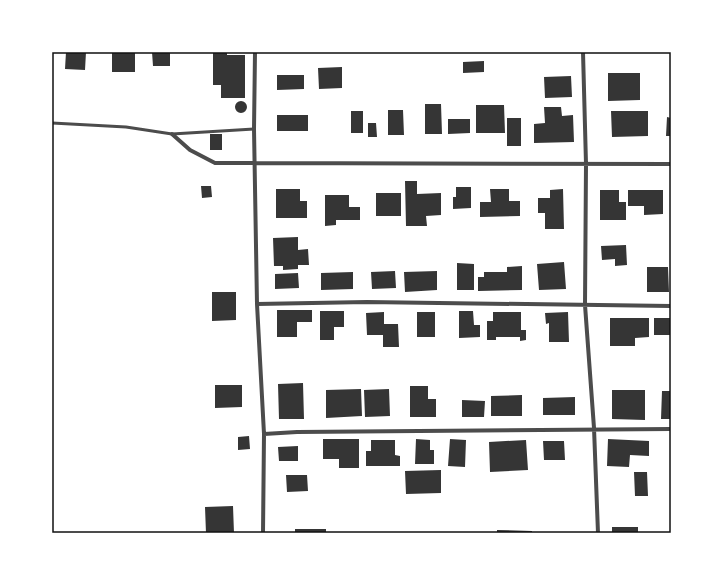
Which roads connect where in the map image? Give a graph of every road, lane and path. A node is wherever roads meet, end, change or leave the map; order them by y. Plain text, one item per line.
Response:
1 (255, 52) edge
2 (583, 52) edge
3 (52, 123) edge
4 (254, 129) junction
5 (172, 134) junction
6 (255, 164) junction
7 (586, 164) junction
8 (671, 164) edge
9 (257, 304) junction
10 (585, 305) junction
11 (671, 306) edge
12 (594, 428) junction
13 (671, 429) edge
14 (264, 434) junction
15 (263, 533) edge
16 (598, 533) edge

1 - 4 street
2 - 7 street
3 - 5 lane
4 - 5 lane
4 - 6 street
5 - 6 street
6 - 7 street
6 - 9 street
7 - 8 street
7 - 10 street
9 - 10 street
9 - 14 street
10 - 11 street
10 - 12 street
12 - 13 street
12 - 14 street
12 - 16 street
14 - 15 street

